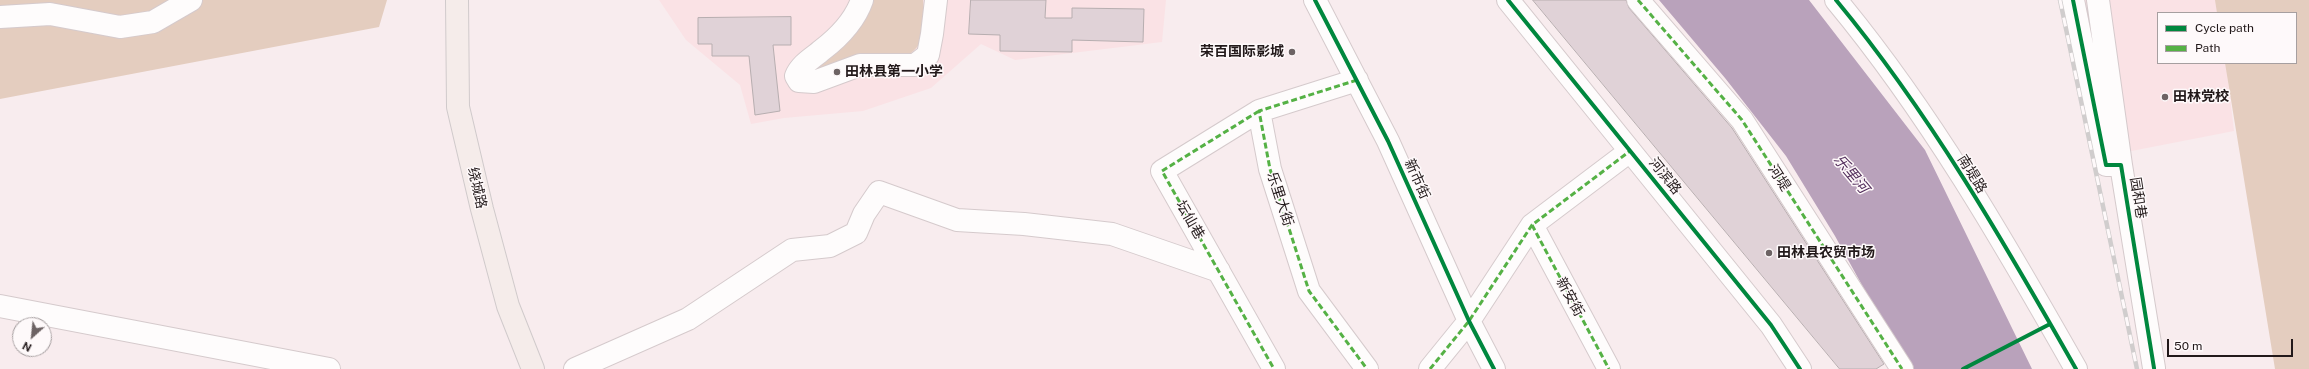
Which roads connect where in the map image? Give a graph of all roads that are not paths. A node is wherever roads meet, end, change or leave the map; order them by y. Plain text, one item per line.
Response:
1 (191, 0) edge
2 (457, 0) edge
3 (862, 0) edge
4 (936, 0) edge
5 (1315, 0) edge
6 (1508, 0) edge
7 (1638, 0) edge
8 (1836, 0) edge
9 (2073, 0) edge
10 (2098, 0) edge
11 (0, 17) edge
12 (1357, 80) junction
13 (1259, 111) junction
14 (1630, 151) junction
15 (2121, 165) junction
16 (1532, 225) junction
17 (1219, 271) junction
18 (0, 306) edge
19 (1469, 321) junction
20 (329, 369) edge
21 (533, 369) edge
22 (575, 369) edge
23 (1274, 369) edge
24 (1367, 369) edge
25 (1430, 369) edge
26 (1494, 369) edge
27 (1609, 369) edge
28 (1800, 369) edge
29 (1902, 369) edge
30 (2076, 369) edge
31 (2153, 369) edge

1 - 11 street
2 - 21 highway, 绕城路
3 - 4 street
5 - 12 street, 新市街
6 - 14 street, 河滨路
7 - 29 street, 河堤
8 - 30 street, 南堤路
9 - 15 street, 园和巷
10 - 15 street
12 - 13 street
12 - 19 street, 新市街
13 - 17 street, 坛仙巷
13 - 24 street, 乐里大街
14 - 16 street
14 - 28 street, 河滨路
15 - 31 street, 园和巷
16 - 19 street
16 - 27 street, 新安街
17 - 22 street
17 - 23 street, 坛仙巷
18 - 20 street
19 - 25 street
19 - 26 street, 新市街

